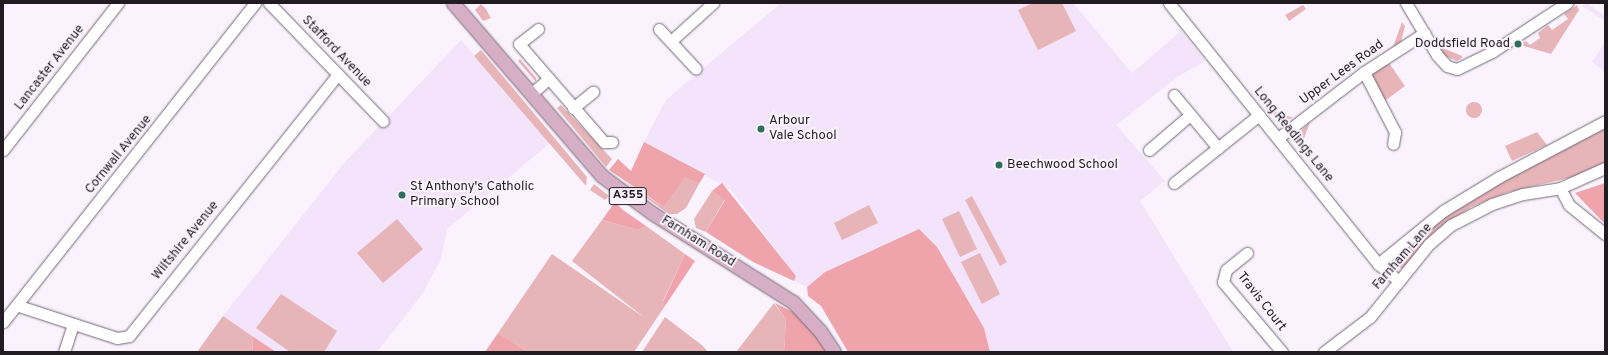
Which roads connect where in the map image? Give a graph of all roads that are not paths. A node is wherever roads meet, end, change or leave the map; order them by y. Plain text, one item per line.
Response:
1 (118, 3) edge
2 (256, 3) edge
3 (269, 3) edge
4 (453, 3) edge
5 (714, 3) edge
6 (1169, 3) edge
7 (1406, 3) edge
8 (1567, 3) edge
9 (538, 29) dead end
10 (658, 29) dead end
11 (1424, 33) junction
12 (671, 41) junction
13 (696, 69) dead end
14 (1364, 72) junction
15 (338, 74) junction
16 (547, 80) junction
17 (593, 92) dead end
18 (531, 94) junction
19 (1174, 95) dead end
20 (573, 108) junction
21 (1190, 115) junction
22 (1259, 115) junction
23 (382, 121) dead end
24 (1605, 122) edge
25 (1278, 138) junction
26 (612, 142) dead end
27 (1394, 144) dead end
28 (1218, 148) junction
29 (3, 150) edge
30 (1149, 150) dead end
31 (1605, 168) edge
32 (1174, 183) dead end
33 (1560, 188) junction
34 (1605, 234) edge
35 (1247, 253) dead end
36 (1378, 264) junction
37 (1399, 281) junction
38 (19, 306) junction
39 (3, 322) edge
40 (73, 325) junction
41 (64, 352) edge
42 (834, 352) edge
43 (1282, 352) edge
44 (1324, 352) edge

1 - 29 street, Lancaster Avenue
2 - 38 street, Cornwall Avenue
3 - 15 street, Stafford Avenue
4 - 18 main road, Farnham Road / A355
5 - 12 street
6 - 22 street, Long Readings Lane
7 - 11 street
8 - 11 street
9 - 16 street
10 - 12 street
11 - 14 street, Upper Lees Road
12 - 13 street
14 - 25 street, Upper Lees Road
14 - 27 street
15 - 23 street, Stafford Avenue
15 - 40 street, Wiltshire Avenue
16 - 18 street
16 - 20 street
17 - 20 street
18 - 42 main road, Farnham Road / A355
19 - 21 street
20 - 26 street
21 - 28 street
21 - 30 street
22 - 25 street, Long Readings Lane
22 - 28 street
24 - 36 street
25 - 36 street, Long Readings Lane
28 - 32 street
31 - 33 street, Farnham Lane
33 - 34 street
33 - 37 street, Farnham Lane
35 - 43 street, Travis Court
36 - 37 street, Long Readings Lane
37 - 44 street, Farnham Lane
38 - 39 street, Cornwall Avenue
38 - 40 street, Wiltshire Avenue
40 - 41 street

